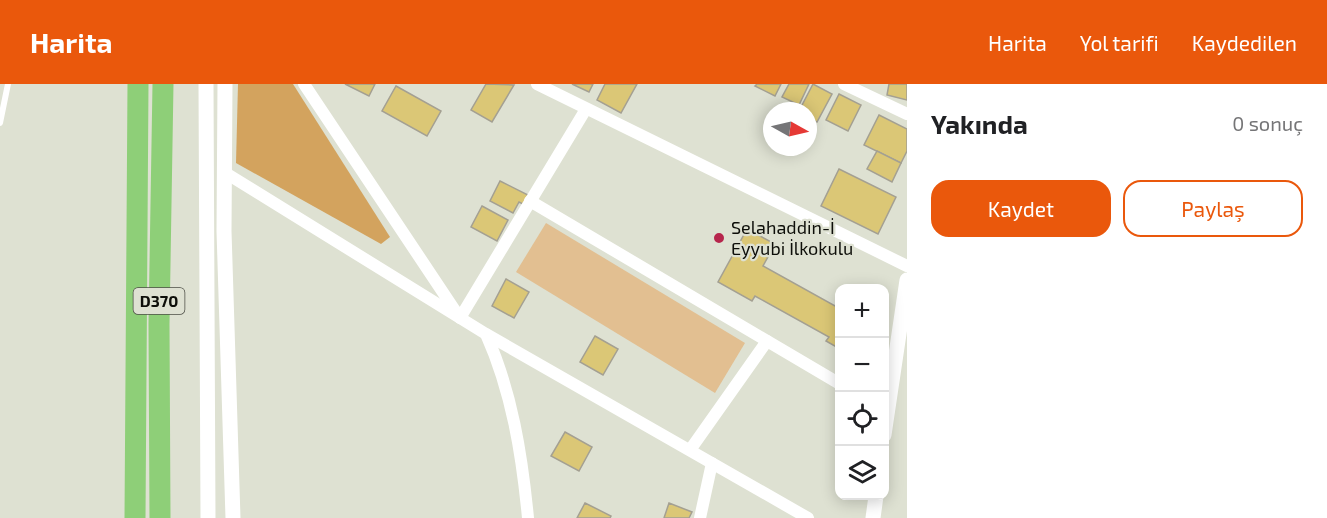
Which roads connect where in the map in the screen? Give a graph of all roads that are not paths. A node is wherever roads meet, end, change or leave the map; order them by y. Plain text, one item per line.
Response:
1 (8, 84) edge
2 (138, 84) edge
3 (163, 84) edge
4 (206, 84) edge
5 (225, 84) edge
6 (304, 84) edge
7 (537, 84) edge
8 (844, 84) edge
9 (586, 109) junction
10 (907, 114) edge
11 (0, 123) edge
12 (224, 172) junction
13 (530, 201) junction
14 (907, 266) edge
15 (907, 280) edge
16 (460, 318) junction
17 (486, 334) junction
18 (767, 341) junction
19 (835, 381) edge
20 (889, 393) edge
21 (690, 450) junction
22 (712, 463) junction
23 (875, 500) edge
24 (135, 518) edge
25 (160, 518) edge
26 (208, 518) edge
27 (233, 518) edge
28 (528, 518) edge
29 (700, 518) edge
30 (808, 518) edge
31 (873, 518) edge

1 - 11 lane
2 - 24 highway, D370
3 - 25 highway, D370
4 - 26 street
5 - 12 street
6 - 16 street
7 - 9 street
8 - 10 street
9 - 13 street
9 - 14 street
12 - 16 street
12 - 27 street
13 - 16 street
13 - 18 street
15 - 20 street
16 - 17 street
17 - 21 street
17 - 28 street
18 - 19 street
18 - 21 street
21 - 22 street
22 - 29 street
22 - 30 street
23 - 31 street

